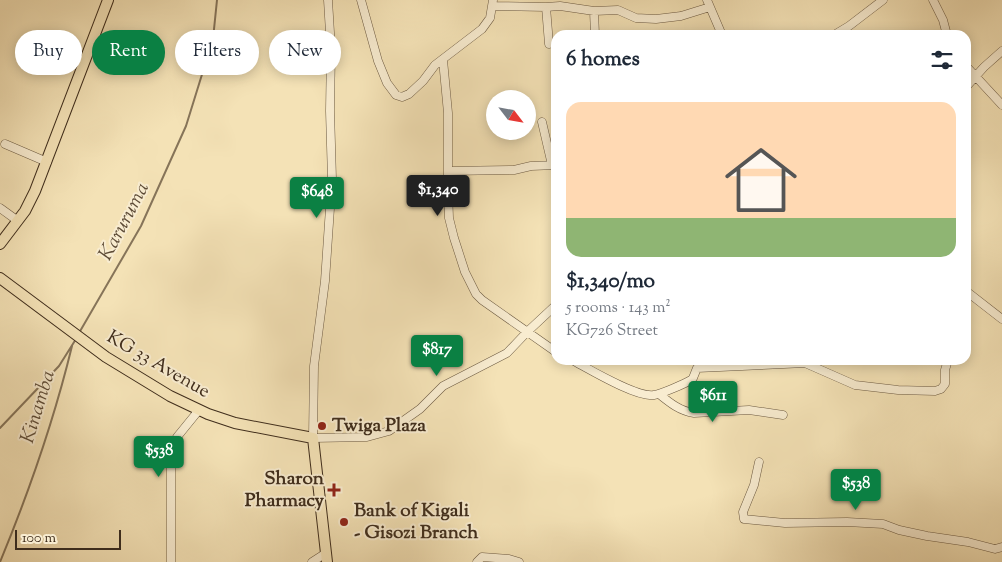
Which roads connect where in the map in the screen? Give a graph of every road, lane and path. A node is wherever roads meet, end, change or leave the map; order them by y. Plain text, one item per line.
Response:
1 (108, 0) edge
2 (328, 0) edge
3 (361, 0) edge
4 (883, 0) edge
5 (933, 0) edge
6 (493, 3) edge
7 (560, 3) edge
8 (708, 3) edge
9 (546, 7) junction
10 (594, 11) junction
11 (595, 30) edge
12 (720, 30) edge
13 (843, 30) edge
14 (946, 30) edge
15 (549, 44) dead end
16 (1002, 51) edge
17 (443, 60) junction
18 (971, 72) edge
19 (975, 77) junction
20 (971, 81) edge
21 (1002, 105) edge
22 (542, 122) dead end
23 (5, 144) dead end
24 (551, 154) edge
25 (47, 162) junction
26 (551, 165) edge
27 (448, 171) junction
28 (0, 208) edge
29 (18, 221) junction
30 (0, 244) edge
31 (0, 278) edge
32 (971, 295) edge
33 (551, 310) edge
34 (1002, 319) edge
35 (527, 332) junction
36 (551, 349) edge
37 (582, 365) edge
38 (698, 365) edge
39 (807, 365) edge
40 (946, 365) edge
41 (658, 394) junction
42 (199, 410) junction
43 (783, 415) dead end
44 (313, 438) junction
45 (759, 462) dead end
46 (1002, 547) edge
47 (327, 558) edge
48 (171, 562) edge
49 (312, 562) edge
50 (477, 562) edge
51 (519, 562) edge

1 - 25 main road
2 - 44 street
3 - 17 street
4 - 13 street
5 - 14 street
6 - 9 street
6 - 17 street
7 - 9 street
7 - 10 street
8 - 10 street
8 - 12 street
9 - 15 street
10 - 11 street
16 - 19 street
17 - 27 street
18 - 19 street
19 - 20 street
19 - 21 street
22 - 24 street
23 - 25 street
25 - 29 main road
26 - 27 street
27 - 35 street
28 - 29 street
29 - 30 main road
31 - 42 main road, KG 33 Avenue
32 - 34 street
33 - 35 street
35 - 36 street
35 - 44 street
37 - 41 street
38 - 41 street
39 - 40 street
41 - 43 street
42 - 44 main road, KG 33 Avenue
42 - 48 street
44 - 47 main road
45 - 46 street
47 - 49 street
50 - 51 street

